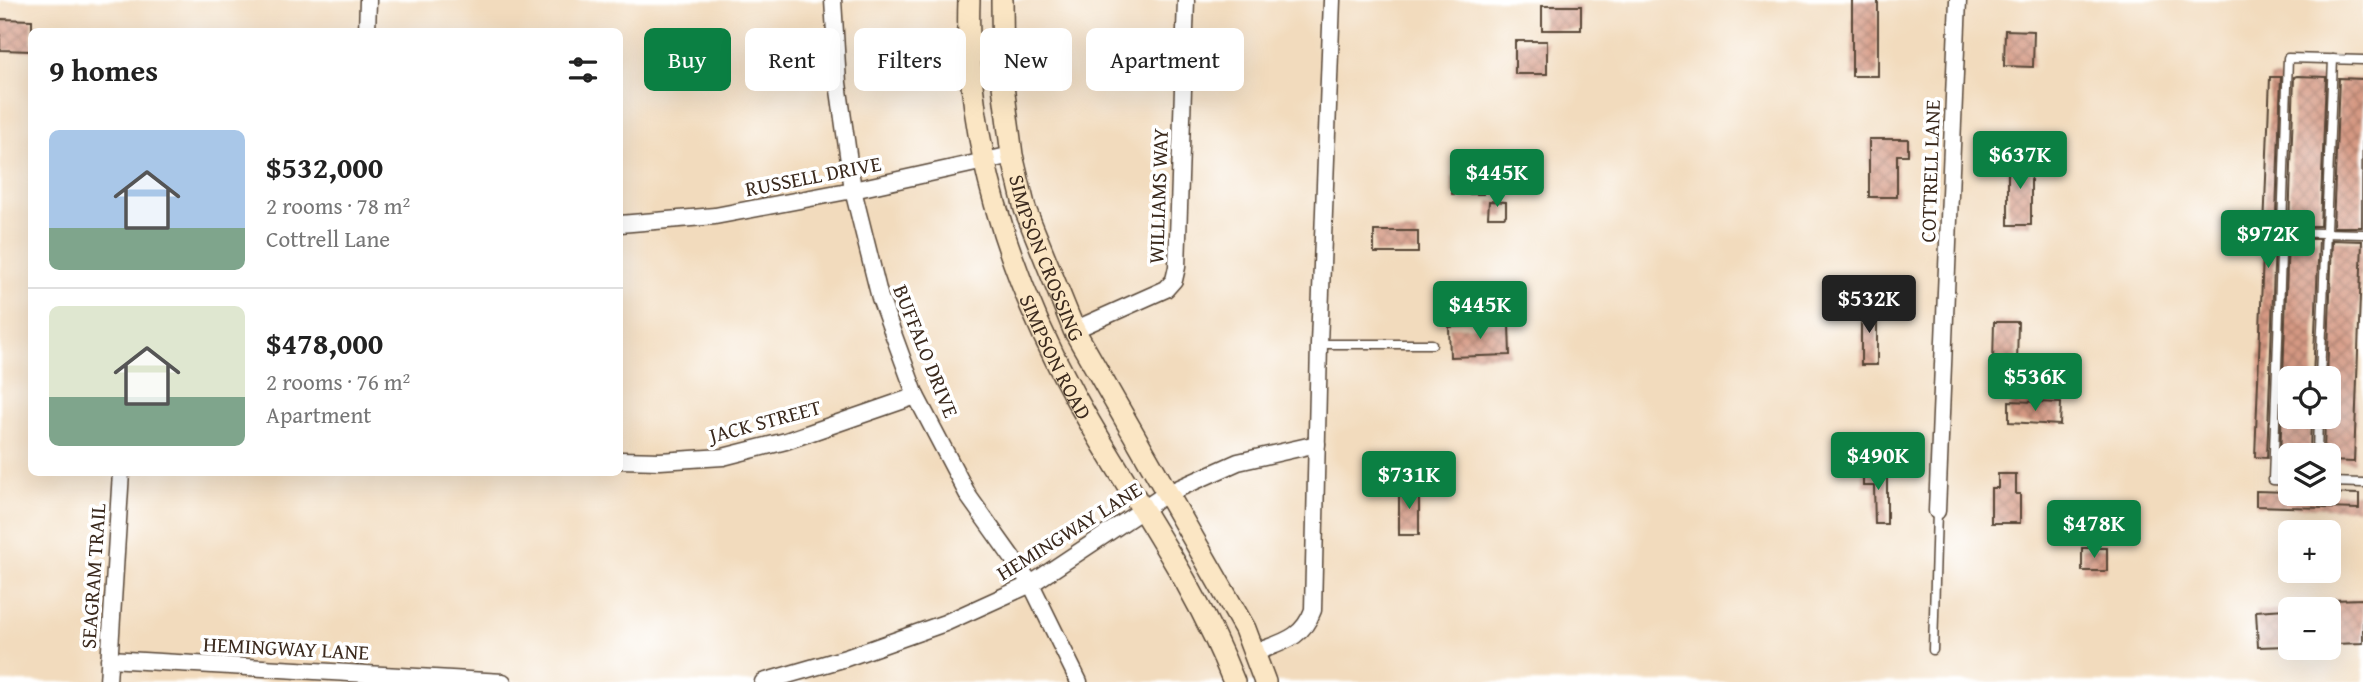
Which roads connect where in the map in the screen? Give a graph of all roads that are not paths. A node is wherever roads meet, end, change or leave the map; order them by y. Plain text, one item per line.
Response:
1 (368, 0) edge
2 (833, 0) edge
3 (969, 0) edge
4 (1002, 0) edge
5 (1186, 0) edge
6 (1332, 0) edge
7 (1958, 0) edge
8 (367, 28) edge
9 (2333, 59) junction
10 (2363, 60) edge
11 (1012, 155) junction
12 (985, 161) junction
13 (852, 190) junction
14 (623, 224) edge
15 (2282, 232) junction
16 (2326, 233) junction
17 (2363, 234) edge
18 (1074, 330) junction
19 (1320, 344) junction
20 (1432, 344) dead end
21 (2320, 366) edge
22 (916, 396) junction
23 (1317, 444) junction
24 (623, 460) edge
25 (121, 476) edge
26 (2278, 480) edge
27 (2341, 482) edge
28 (2363, 483) edge
29 (1166, 494) junction
30 (1143, 509) junction
31 (1937, 511) joint
32 (1031, 584) junction
33 (1933, 650) dead end
34 (1254, 653) junction
35 (109, 659) junction
36 (108, 682) edge
37 (503, 682) edge
38 (763, 682) edge
39 (1079, 682) edge
40 (1234, 682) edge
41 (1265, 682) edge

1 - 8 street
2 - 13 street, BUFFALO DRIVE
3 - 12 street, SIMPSON ROAD
4 - 11 street, SIMPSON CROSSING
5 - 18 street, WILLIAMS WAY
6 - 19 street
7 - 31 street, COTTRELL LANE
9 - 10 lane
9 - 15 lane
9 - 16 lane
11 - 12 street, RUSSELL DRIVE
11 - 18 street, SIMPSON CROSSING
12 - 13 street, RUSSELL DRIVE
12 - 30 street, SIMPSON ROAD
13 - 14 street, RUSSELL DRIVE
13 - 22 street, BUFFALO DRIVE
15 - 16 lane
15 - 26 lane
16 - 17 lane
16 - 21 lane
18 - 29 street, SIMPSON CROSSING
19 - 20 lane
19 - 23 street
22 - 24 street, JACK STREET
22 - 32 street, BUFFALO DRIVE
23 - 29 street, HEMINGWAY LANE
23 - 34 street
25 - 35 street, SEAGRAM TRAIL
27 - 28 lane
29 - 30 street, HEMINGWAY LANE
29 - 34 street
30 - 32 street, HEMINGWAY LANE
30 - 40 street, SIMPSON ROAD
31 - 33 lane
32 - 38 street, HEMINGWAY LANE
32 - 39 street, BUFFALO DRIVE
34 - 41 street
35 - 36 street, SEAGRAM TRAIL
35 - 37 street, HEMINGWAY LANE

